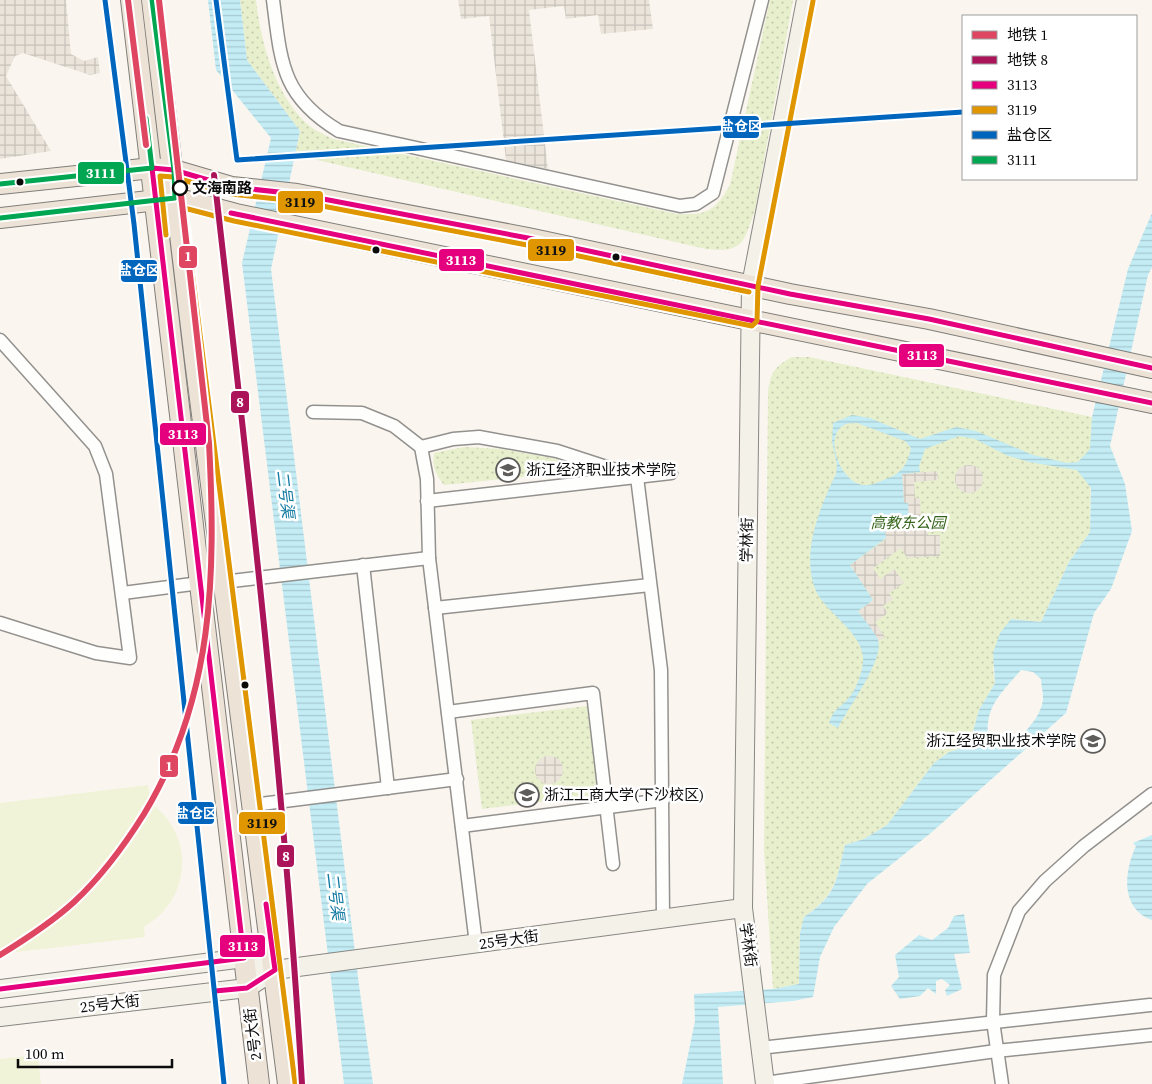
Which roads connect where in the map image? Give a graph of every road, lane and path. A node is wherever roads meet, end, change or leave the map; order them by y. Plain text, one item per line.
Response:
1 (131, 0) edge
2 (152, 0) edge
3 (273, 0) edge
4 (762, 0) edge
5 (806, 0) edge
6 (152, 168) junction
7 (174, 170) junction
8 (0, 184) edge
9 (175, 198) junction
10 (155, 199) junction
11 (0, 218) edge
12 (751, 286) junction
13 (750, 319) junction
14 (0, 340) edge
15 (1152, 368) edge
16 (1152, 403) edge
17 (313, 412) dead end
18 (421, 448) junction
19 (670, 473) dead end
20 (637, 477) junction
21 (427, 501) junction
22 (429, 558) junction
23 (363, 565) junction
24 (223, 582) junction
25 (200, 583) junction
26 (650, 585) junction
27 (123, 593) junction
28 (435, 608) junction
29 (0, 623) edge
30 (448, 712) junction
31 (457, 779) junction
32 (388, 788) junction
33 (1152, 794) edge
34 (663, 800) junction
35 (253, 805) junction
36 (607, 807) junction
37 (462, 826) junction
38 (613, 864) dead end
39 (743, 908) junction
40 (663, 919) junction
41 (476, 944) junction
42 (244, 958) junction
43 (275, 970) junction
44 (247, 988) junction
45 (0, 989) edge
46 (1150, 1005) dead end
47 (0, 1017) edge
48 (993, 1021) junction
49 (1152, 1035) edge
50 (760, 1048) junction
51 (996, 1051) junction
52 (765, 1083) edge
53 (259, 1084) edge
54 (288, 1084) edge
55 (1002, 1084) edge

1 - 6 main road, 2号大街
2 - 7 main road, 2号大街
3 - 4 street
5 - 12 main road, 学林街
6 - 7 main road
6 - 8 main road
6 - 10 main road, 2号大街
7 - 9 main road, 2号大街
7 - 12 main road
9 - 10 main road
9 - 13 main road
9 - 24 main road, 2号大街
10 - 11 main road
10 - 25 main road, 2号大街
12 - 13 main road, 学林街
12 - 15 main road
13 - 16 main road
13 - 39 main road, 学林街
14 - 27 street
17 - 18 street
18 - 20 street
18 - 21 street
19 - 20 street
20 - 21 street
20 - 26 street
21 - 22 street
22 - 23 street
22 - 28 street
23 - 24 street
23 - 32 street
24 - 35 main road, 2号大街
25 - 27 street
25 - 42 main road, 2号大街
26 - 28 street
26 - 34 street
27 - 29 street
28 - 30 street
30 - 31 street
30 - 36 street
31 - 32 street
31 - 37 street
32 - 35 street
33 - 48 street
34 - 36 street
34 - 40 street
35 - 43 main road, 2号大街
36 - 37 street
36 - 38 street
37 - 41 street
39 - 40 main road, 25号大街
39 - 50 main road, 学林街
40 - 41 main road, 25号大街
41 - 43 main road, 25号大街
42 - 43 main road, 25号大街
42 - 44 main road, 2号大街
42 - 45 main road, 25号大街
43 - 44 main road, 25号大街
43 - 54 main road, 2号大街
44 - 47 main road, 25号大街
44 - 53 main road, 2号大街
46 - 48 street
48 - 50 street
48 - 51 street
49 - 51 street
50 - 52 main road, 学林街
51 - 52 street
51 - 55 street

